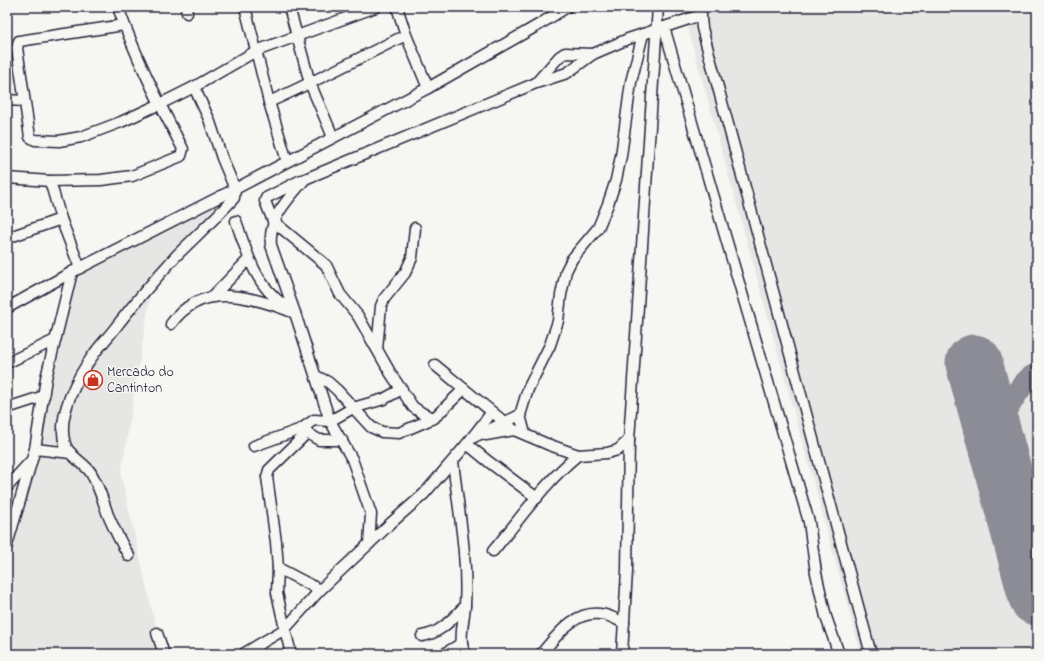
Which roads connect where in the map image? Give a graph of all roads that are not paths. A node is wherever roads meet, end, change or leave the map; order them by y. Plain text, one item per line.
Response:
1 (118, 7) edge
2 (244, 7) edge
3 (289, 7) edge
4 (376, 7) edge
5 (397, 7) edge
6 (567, 7) edge
7 (658, 7) edge
8 (700, 11) edge
9 (124, 25) junction
10 (660, 28) junction
11 (643, 34) junction
12 (406, 35) junction
13 (297, 37) junction
14 (256, 51) junction
15 (593, 54) junction
16 (536, 83) junction
17 (310, 84) junction
18 (194, 86) junction
19 (428, 88) junction
20 (7, 100) edge
21 (24, 101) junction
22 (269, 102) junction
23 (160, 104) junction
24 (333, 137) junction
25 (287, 162) junction
26 (7, 178) edge
27 (305, 179) junction
28 (50, 181) junction
29 (235, 189) junction
30 (279, 191) junction
31 (289, 199) junction
32 (61, 219) junction
33 (236, 221) dead end
34 (274, 221) junction
35 (415, 228) dead end
36 (7, 238) edge
37 (249, 259) junction
38 (76, 270) junction
39 (212, 297) junction
40 (7, 308) edge
41 (295, 313) junction
42 (171, 324) dead end
43 (55, 340) junction
44 (377, 349) junction
45 (7, 363) edge
46 (434, 365) dead end
47 (316, 376) junction
48 (402, 389) junction
49 (464, 389) junction
50 (44, 396) junction
51 (7, 408) edge
52 (353, 408) junction
53 (492, 412) junction
54 (520, 415) junction
55 (434, 418) junction
56 (330, 421) junction
57 (504, 422) junction
58 (514, 430) junction
59 (304, 431) junction
60 (525, 434) junction
61 (342, 440) junction
62 (470, 440) junction
63 (628, 440) junction
64 (254, 446) dead end
65 (35, 450) junction
66 (71, 453) junction
67 (578, 455) junction
68 (32, 460) junction
69 (453, 461) junction
70 (7, 487) edge
71 (537, 498) junction
72 (370, 514) junction
73 (387, 527) junction
74 (369, 544) junction
75 (7, 545) edge
76 (493, 551) dead end
77 (129, 556) dead end
78 (278, 568) junction
79 (320, 590) junction
80 (465, 606) junction
81 (624, 623) junction
82 (285, 629) junction
83 (157, 633) dead end
84 (422, 636) dead end
85 (462, 643) junction
86 (164, 654) edge
87 (243, 654) edge
88 (291, 654) edge
89 (444, 654) edge
90 (465, 654) edge
91 (541, 654) edge
92 (622, 654) edge
93 (839, 654) edge
94 (871, 654) edge

1 - 9 street
2 - 14 street
3 - 13 street
4 - 13 street
5 - 12 street
6 - 19 street
7 - 10 street
8 - 10 street
8 - 94 street
9 - 21 street
9 - 23 street
10 - 11 street
10 - 63 street
10 - 93 street
11 - 15 street
11 - 54 street
12 - 17 street
12 - 19 street
13 - 14 street
13 - 17 street
14 - 18 street
14 - 22 street
15 - 16 street
15 - 16 street
16 - 27 street
17 - 22 street
17 - 24 street
18 - 23 street
18 - 29 street
19 - 24 street
20 - 21 street
21 - 23 street
22 - 25 street
23 - 28 street
24 - 25 street
25 - 29 street
26 - 28 street
27 - 30 street
27 - 31 street
28 - 32 street
29 - 38 street
29 - 66 street
30 - 31 street
30 - 34 street
31 - 34 street
32 - 36 street
32 - 38 street
33 - 37 street
34 - 41 street
34 - 44 street
35 - 44 street
37 - 39 street
37 - 41 street
38 - 40 street
38 - 43 street
39 - 41 street
39 - 42 street
41 - 47 street
43 - 45 street
43 - 50 street
44 - 48 street
46 - 49 street
47 - 52 street
47 - 56 street
48 - 52 street
48 - 55 street
49 - 53 street
49 - 55 street
50 - 51 street
50 - 65 street
52 - 55 street
52 - 56 street
53 - 57 street
53 - 62 street
54 - 57 street
54 - 60 street
56 - 59 street
56 - 61 street
57 - 58 street
57 - 62 street
58 - 60 street
58 - 62 street
59 - 61 street
59 - 64 street
59 - 78 street
60 - 67 street
61 - 72 street
62 - 69 street
62 - 71 street
63 - 67 street
63 - 81 street
65 - 66 street
65 - 68 street
66 - 77 street
67 - 71 street
68 - 70 street
68 - 75 street
69 - 73 street
69 - 80 street
71 - 76 street
72 - 73 street
72 - 74 street
73 - 74 street
74 - 79 street
78 - 79 street
78 - 82 street
79 - 82 street
80 - 84 street
80 - 85 street
81 - 91 street
81 - 92 street
82 - 87 street
82 - 88 street
83 - 86 street
85 - 89 street
85 - 90 street

